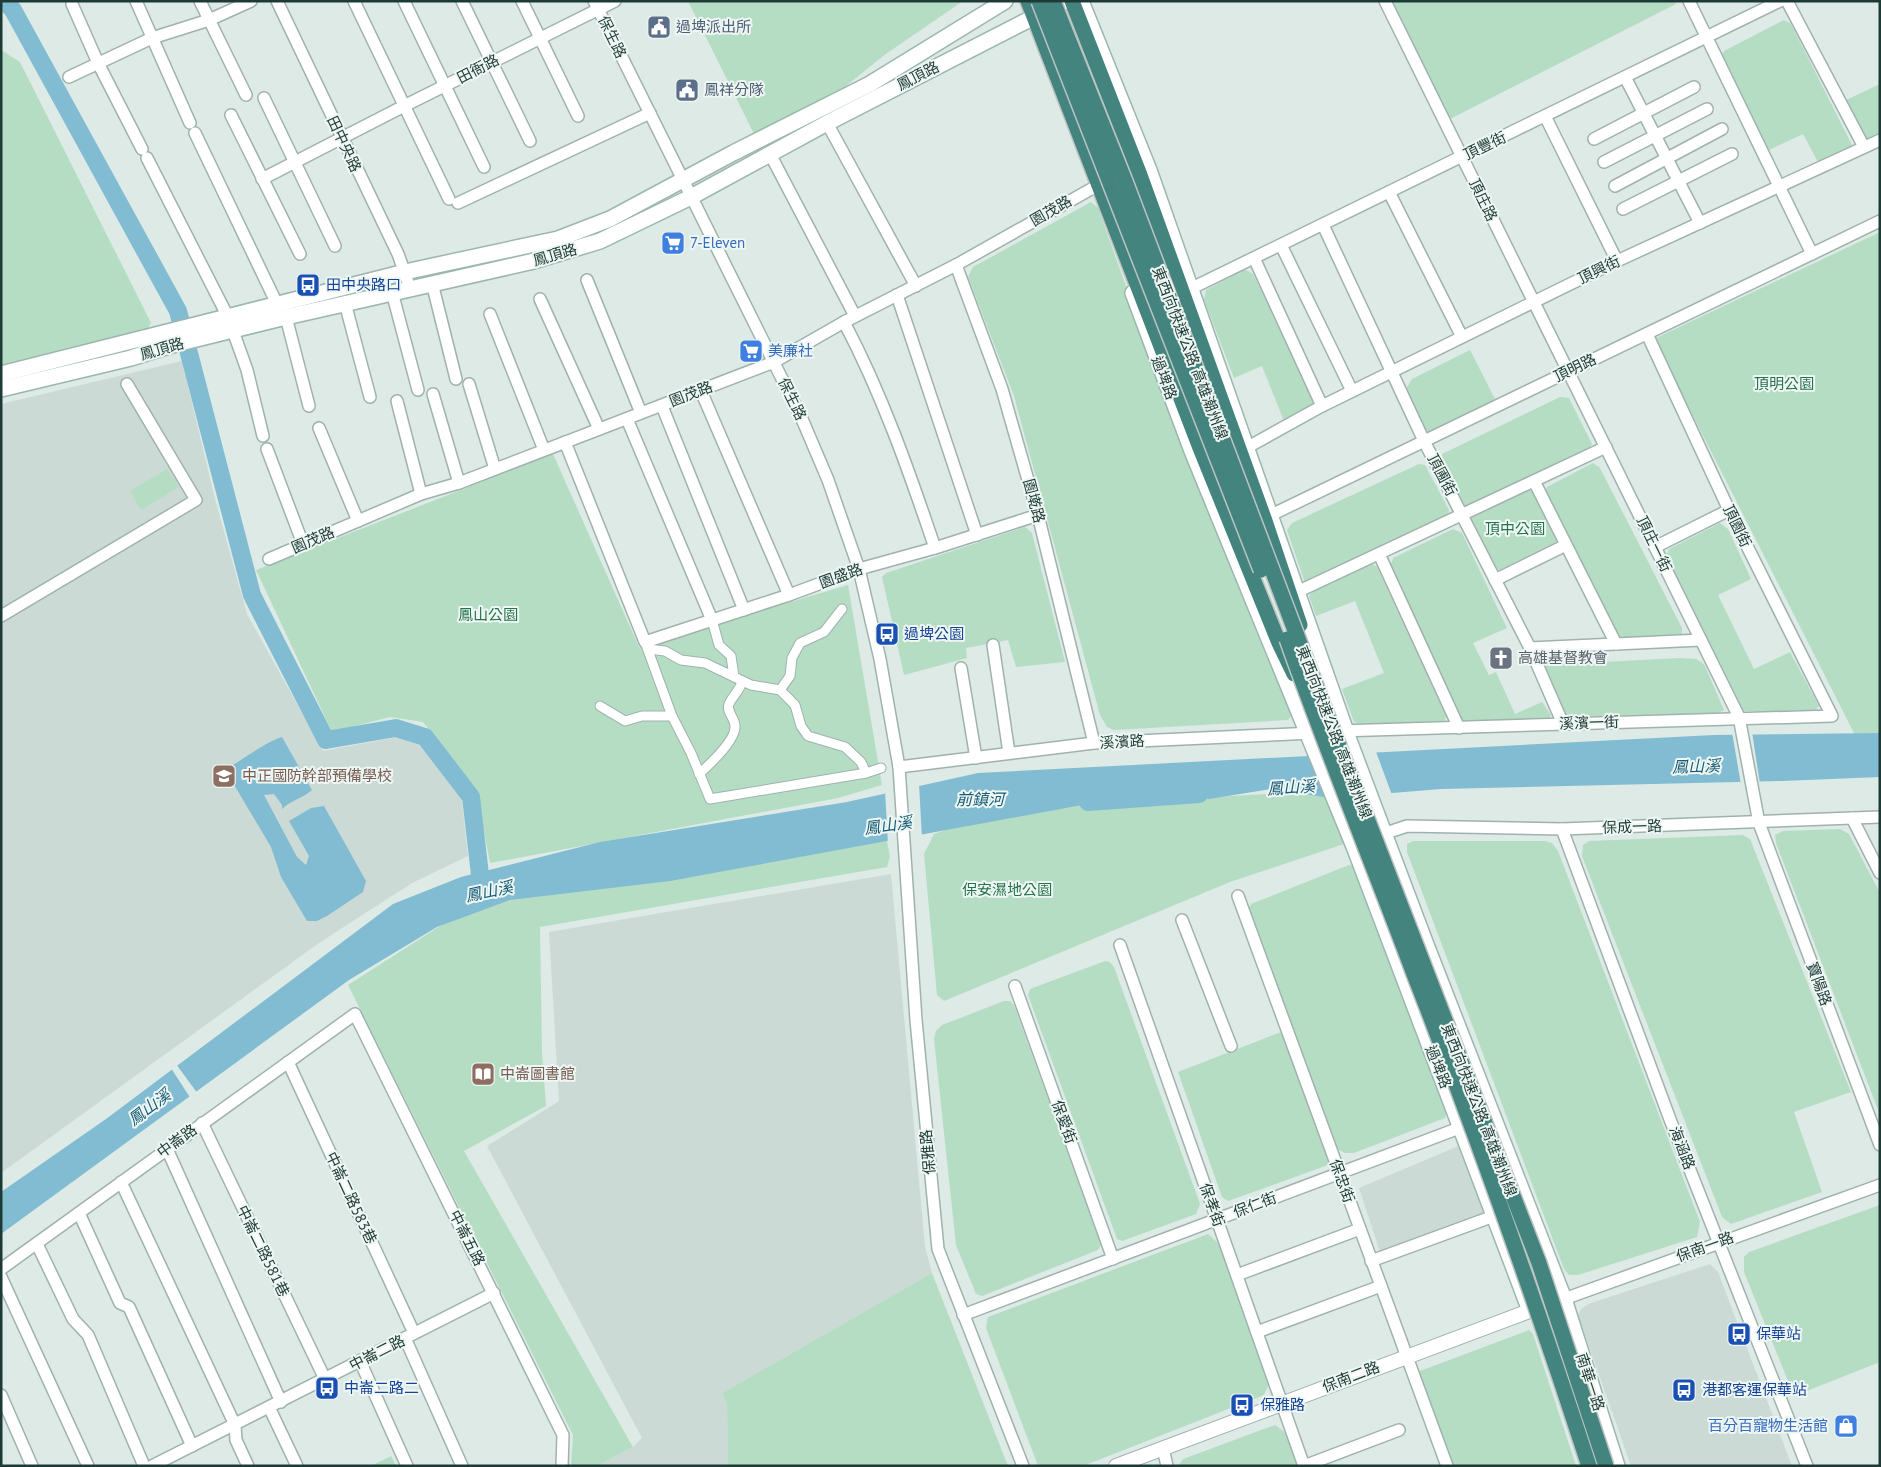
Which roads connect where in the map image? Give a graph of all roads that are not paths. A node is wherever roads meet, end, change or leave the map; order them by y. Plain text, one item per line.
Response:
1 (136, 1) edge
2 (200, 1) edge
3 (251, 1) edge
4 (277, 1) edge
5 (354, 1) edge
6 (404, 1) edge
7 (462, 1) edge
8 (522, 1) edge
9 (615, 1) edge
10 (1005, 1) edge
11 (1021, 1) edge
12 (1028, 1) edge
13 (1039, 1) edge
14 (1053, 1) edge
15 (1066, 1) edge
16 (1072, 1) edge
17 (1081, 1) edge
18 (1385, 1) edge
19 (1689, 1) edge
20 (1780, 1) edge
21 (1787, 1) edge
22 (72, 4) dead end
23 (596, 5) edge
24 (1032, 19) junction
25 (209, 20) junction
26 (1707, 37) junction
27 (152, 38) junction
28 (540, 38) junction
29 (491, 62) junction
30 (98, 63) junction
31 (70, 76) dead end
32 (1625, 77) junction
33 (445, 86) junction
34 (1694, 87) dead end
35 (246, 95) dead end
36 (264, 98) dead end
37 (404, 106) junction
38 (1707, 109) dead end
39 (650, 113) junction
40 (1644, 114) junction
41 (230, 115) dead end
42 (578, 116) dead end
43 (1545, 116) junction
44 (827, 123) junction
45 (1722, 129) dead end
46 (1655, 137) junction
47 (341, 139) junction
48 (1594, 139) dead end
49 (1880, 140) edge
50 (530, 141) dead end
51 (1864, 147) junction
52 (770, 154) junction
53 (1732, 154) dead end
54 (1462, 157) junction
55 (1666, 158) junction
56 (295, 162) junction
57 (1604, 162) dead end
58 (484, 167) dead end
59 (262, 179) junction
60 (683, 181) junction
61 (1678, 181) junction
62 (1615, 186) dead end
63 (1780, 187) junction
64 (1093, 188) junction
65 (1389, 192) junction
66 (691, 197) junction
67 (1623, 209) dead end
68 (1880, 221) edge
69 (1700, 224) junction
70 (1323, 225) junction
71 (1280, 245) junction
72 (335, 246) dead end
73 (300, 254) dead end
74 (1812, 254) junction
75 (1254, 258) junction
76 (1617, 261) junction
77 (956, 265) junction
78 (405, 272) junction
79 (587, 280) dead end
80 (432, 283) junction
81 (916, 286) junction
82 (410, 288) junction
83 (1190, 289) junction
84 (392, 292) junction
85 (897, 295) junction
86 (540, 299) dead end
87 (1534, 302) junction
88 (345, 303) junction
89 (277, 304) junction
90 (490, 314) dead end
91 (855, 316) junction
92 (286, 317) junction
93 (844, 322) junction
94 (230, 323) junction
95 (1647, 334) junction
96 (1462, 336) junction
97 (170, 338) junction
98 (774, 362) junction
99 (1391, 371) junction
100 (1568, 371) junction
101 (1, 374) edge
102 (456, 379) dead end
103 (127, 384) dead end
104 (469, 384) dead end
105 (1, 389) edge
106 (418, 390) dead end
107 (700, 391) junction
108 (1352, 391) junction
109 (433, 394) dead end
110 (370, 397) dead end
111 (397, 401) dead end
112 (309, 406) dead end
113 (662, 406) junction
114 (1322, 406) junction
115 (641, 414) junction
116 (627, 419) junction
117 (318, 428) dead end
118 (599, 430) junction
119 (263, 436) dead end
120 (1424, 441) junction
121 (565, 442) junction
122 (1248, 447) junction
123 (1606, 447) junction
124 (266, 449) dead end
125 (544, 450) junction
126 (495, 469) junction
127 (1534, 481) junction
128 (459, 483) junction
129 (421, 494) junction
130 (1729, 510) junction
131 (1038, 515) junction
132 (1271, 515) junction
133 (1463, 515) junction
134 (358, 521) junction
135 (977, 535) junction
136 (303, 544) junction
137 (1566, 545) junction
138 (1655, 547) junction
139 (935, 548) junction
140 (1379, 554) junction
141 (269, 559) dead end
142 (859, 569) junction
143 (1495, 580) junction
144 (1297, 592) junction
145 (789, 595) junction
146 (842, 609) dead end
147 (744, 610) junction
148 (1, 616) edge
149 (712, 620) junction
150 (1701, 640) junction
151 (1616, 644) junction
152 (646, 645) junction
153 (994, 645) dead end
154 (1530, 648) junction
155 (961, 668) dead end
156 (738, 679) junction
157 (780, 690) junction
158 (600, 706) dead end
159 (672, 716) junction
160 (1832, 716) joint
161 (1321, 717) junction
162 (1739, 717) junction
163 (1563, 724) junction
164 (1459, 728) junction
165 (1346, 731) junction
166 (1308, 734) junction
167 (1094, 743) junction
168 (1010, 753) junction
169 (976, 758) junction
170 (899, 767) junction
171 (881, 768) dead end
172 (699, 774) junction
173 (866, 774) junction
174 (1880, 817) edge
175 (1852, 818) junction
176 (1759, 823) junction
177 (1562, 829) junction
178 (1386, 833) junction
179 (1880, 874) edge
180 (1238, 896) dead end
181 (1182, 920) dead end
182 (1120, 945) dead end
183 (1015, 986) dead end
184 (355, 1014) joint
185 (1231, 1046) dead end
186 (288, 1062) junction
187 (202, 1123) junction
188 (1462, 1127) junction
189 (1880, 1145) edge
190 (167, 1149) junction
191 (1340, 1174) junction
192 (121, 1182) junction
193 (1880, 1185) edge
194 (79, 1213) junction
195 (1494, 1216) junction
196 (1217, 1220) junction
197 (1360, 1229) junction
198 (1718, 1242) junction
199 (37, 1244) junction
200 (1113, 1259) junction
201 (1372, 1261) junction
202 (1, 1269) edge
203 (1237, 1275) junction
204 (1, 1277) edge
205 (1381, 1286) junction
206 (494, 1292) junction
207 (1564, 1299) junction
208 (1530, 1311) junction
209 (963, 1315) junction
210 (1257, 1332) junction
211 (410, 1336) junction
212 (1407, 1356) junction
213 (360, 1361) junction
214 (324, 1379) junction
215 (1, 1395) edge
216 (281, 1402) junction
217 (1283, 1404) junction
218 (269, 1408) junction
219 (235, 1425) junction
220 (1399, 1430) dead end
221 (192, 1446) junction
222 (1163, 1448) junction
223 (175, 1461) edge
224 (32, 1466) edge
225 (88, 1466) edge
226 (144, 1466) edge
227 (152, 1466) edge
228 (248, 1466) edge
229 (297, 1466) edge
230 (407, 1466) edge
231 (462, 1466) edge
232 (562, 1466) edge
233 (1023, 1466) edge
234 (1116, 1466) edge
235 (1167, 1466) edge
236 (1304, 1466) edge
237 (1447, 1466) edge
238 (1582, 1466) edge
239 (1590, 1466) edge
240 (1606, 1466) edge
241 (1617, 1466) edge
242 (1807, 1466) edge

1 - 27 street
2 - 25 street
3 - 25 street
4 - 47 street, 田中央路
5 - 37 street
6 - 33 street
7 - 29 street
8 - 28 street
9 - 23 street, 田衙路
10 - 60 main road, 鳳頂路
11 - 24 main road, 過埤路
12 - 24 highway
13 - 161 highway, 東西向快速公路 高雄潮州線, bridge
14 - 161 highway, 東西向快速公路 高雄潮州線, bridge
15 - 24 main road, 鳳頂路
16 - 161 highway, bridge
17 - 83 main road
18 - 54 street, 頂庄路
19 - 26 street
20 - 26 street, 頂豐街
21 - 51 street
22 - 30 street
23 - 28 street, 田衙路
23 - 39 street, 保生路
24 - 44 main road, 鳳頂路
24 - 64 main road, 過埤路
24 - 161 highway, bridge
25 - 27 street
25 - 35 street
26 - 32 street, 頂豐街
26 - 63 street
27 - 30 street
27 - 89 street
28 - 29 street, 田衙路
28 - 42 street
29 - 33 street, 田衙路
29 - 50 street
30 - 31 street
30 - 94 street
32 - 40 street
32 - 43 street, 頂豐街
33 - 37 street, 田衙路
33 - 58 street
34 - 40 street
36 - 56 street
37 - 39 street
37 - 47 street, 田衙路
38 - 46 street
39 - 60 street, 保生路
40 - 46 street
40 - 48 street
41 - 59 street
43 - 54 street, 頂豐街
43 - 76 street
44 - 52 main road, 鳳頂路
44 - 81 street
45 - 55 street
46 - 55 street
46 - 57 street
47 - 56 street, 田衙路
47 - 78 street, 田中央路
49 - 51 street, 頂興街
51 - 63 street, 頂興街
52 - 66 main road, 鳳頂路
52 - 91 street
53 - 61 street
54 - 65 street, 頂豐街
54 - 87 street, 頂庄路
55 - 61 street
55 - 62 street
56 - 59 street, 田衙路
56 - 72 street
59 - 73 street
60 - 66 street, 保生路
60 - 78 main road, 鳳頂路
61 - 67 street
61 - 69 street
63 - 69 street, 頂興街
63 - 74 street
64 - 77 street, 園茂路
64 - 166 main road, 過埤路
65 - 70 street, 頂豐街
65 - 96 street
66 - 80 main road, 鳳頂路
66 - 98 street, 保生路
68 - 74 street, 頂明路
69 - 76 street, 頂興街
70 - 71 street, 頂豐街
70 - 99 street, 頂圃街
71 - 75 street, 頂豐街
71 - 108 street
74 - 95 street, 頂明路
75 - 83 street, 頂豐街
75 - 114 street
76 - 87 street, 頂興街
77 - 81 street, 園茂路
77 - 131 street, 園墘路
78 - 82 street, 田中央路
78 - 89 main road, 鳳頂路
79 - 115 street
80 - 82 main road, 鳳頂路
80 - 102 street
81 - 85 street, 園茂路
82 - 84 main road, 鳳頂路
83 - 122 main road
84 - 88 main road, 鳳頂路
84 - 106 street
85 - 91 street, 園茂路
85 - 135 street
86 - 118 street
87 - 96 street, 頂興街
87 - 100 street, 頂庄路
88 - 92 main road, 鳳頂路
88 - 110 street
89 - 94 main road, 鳳頂路
90 - 125 street
91 - 93 street, 園茂路
92 - 94 main road, 鳳頂路
92 - 112 street
93 - 98 street, 園茂路
93 - 139 street
94 - 97 main road, 鳳頂路
94 - 119 street
95 - 100 street, 頂明路
95 - 130 street, 頂園街
96 - 99 street, 頂興街
97 - 101 main road, 鳳頂路
97 - 105 main road, 鳳頂路
98 - 107 street, 園茂路
98 - 142 street, 保生路
99 - 108 street, 頂興街
99 - 120 street, 頂圃街
100 - 120 street, 頂明路
100 - 123 street, 頂庄一街
103 - 148 street
104 - 126 street
107 - 113 street, 園茂路
107 - 145 street
108 - 114 street, 頂興街
109 - 128 street
111 - 129 street
113 - 115 street, 園茂路
113 - 147 street
114 - 122 street, 頂興街
115 - 116 street, 園茂路
116 - 118 street, 園茂路
116 - 149 street
117 - 134 street
118 - 121 street, 園茂路
120 - 132 street, 頂明路
120 - 133 street, 頂圃街
121 - 125 street, 園茂路
121 - 152 street
122 - 132 main road
123 - 127 street
123 - 138 street, 頂庄一街
124 - 136 street
125 - 126 street, 園茂路
126 - 128 street, 園茂路
127 - 133 street
127 - 137 street
128 - 129 street, 園茂路
129 - 134 street, 園茂路
130 - 138 street
130 - 160 street, 頂園街
131 - 135 street, 園盛路
131 - 167 street, 園墘路
132 - 144 main road
133 - 140 street
133 - 143 street, 頂圃街
134 - 136 street, 園茂路
135 - 139 street, 園盛路
136 - 141 street, 園茂路
137 - 143 street
137 - 151 street
138 - 150 street, 頂庄一街
139 - 142 street, 園盛路
140 - 144 street
140 - 164 street
142 - 145 street, 園盛路
142 - 170 street, 保生路
143 - 154 street, 頂圃街
144 - 165 main road
145 - 147 street, 園盛路
146 - 157 street
147 - 149 street, 園盛路
149 - 152 street, 園盛路
149 - 156 street
150 - 151 street
150 - 162 street, 頂庄一街
151 - 154 street
152 - 156 street
152 - 159 street
153 - 168 street
154 - 163 street, 頂圃街
155 - 169 street
156 - 157 street
156 - 172 street
157 - 173 street
158 - 159 street
159 - 172 street
160 - 162 street, 溪濱一街
161 - 239 highway, 東西向快速公路 高雄潮州線, bridge
161 - 240 highway, 東西向快速公路 高雄潮州線, bridge
162 - 163 street, 溪濱一街
162 - 176 street, 寶陽路
163 - 164 street, 溪濱一街
164 - 165 street, 溪濱一街
165 - 166 street, 溪濱路
165 - 178 main road
166 - 167 street, 溪濱路
166 - 188 main road, 過埤路
167 - 168 street, 溪濱路
168 - 169 street, 溪濱路
169 - 170 street, 溪濱路
170 - 209 street, 保雅路
171 - 173 street
172 - 173 street
174 - 175 street, 保成一路
175 - 176 street, 保成一路
175 - 179 street
176 - 177 street, 保成一路
176 - 189 street, 寶陽路
177 - 178 street, 保成一路
177 - 198 street, 海涵路
178 - 207 main road
180 - 191 street, 保忠街
181 - 185 street
182 - 196 street, 保孝街
183 - 200 street, 保愛街
184 - 186 street, 中崙路
184 - 206 street, 中崙五路
186 - 187 street, 中崙路
186 - 211 street, 中崙二路583巷
187 - 190 street, 中崙路
187 - 214 street, 中崙二路581巷
188 - 191 street, 保仁街
188 - 195 main road, 過埤路
190 - 192 street, 中崙路
190 - 216 street
191 - 196 street, 保仁街
191 - 197 street, 保忠街
192 - 194 street, 中崙路
192 - 219 street
193 - 198 street, 保南一路
194 - 199 street, 中崙路
194 - 221 street
195 - 201 street
195 - 208 main road, 過埤路
196 - 200 street, 保仁街
196 - 203 street, 保孝街
197 - 201 street, 保忠街
197 - 203 street
198 - 207 street, 保南一路
198 - 242 street, 海涵路
199 - 202 street, 中崙路
199 - 226 street
200 - 209 street, 保仁街
201 - 205 street, 保忠街
203 - 210 street, 保孝街
204 - 225 street
205 - 210 street
205 - 212 street, 保忠街
206 - 211 street, 中崙二路
206 - 232 street, 中崙五路
207 - 208 street, 保南一路
207 - 241 main road, 南華一路
208 - 212 street, 保南二路
208 - 238 main road
209 - 233 street, 保雅路
210 - 217 street, 保孝街
211 - 213 street, 中崙二路
211 - 231 street, 中崙二路583巷
212 - 217 street, 保南二路
212 - 237 street, 保忠街
213 - 214 street, 中崙二路
213 - 230 street
214 - 216 street, 中崙二路
215 - 224 street
216 - 218 street, 中崙二路
217 - 222 street, 保南二路
217 - 236 street, 保孝街
218 - 219 street, 中崙二路
218 - 229 street
219 - 221 street, 中崙二路
219 - 228 street
220 - 236 street
221 - 223 street, 中崙二路
222 - 234 street, 保南二路
222 - 235 street
223 - 227 street, 中崙二路

